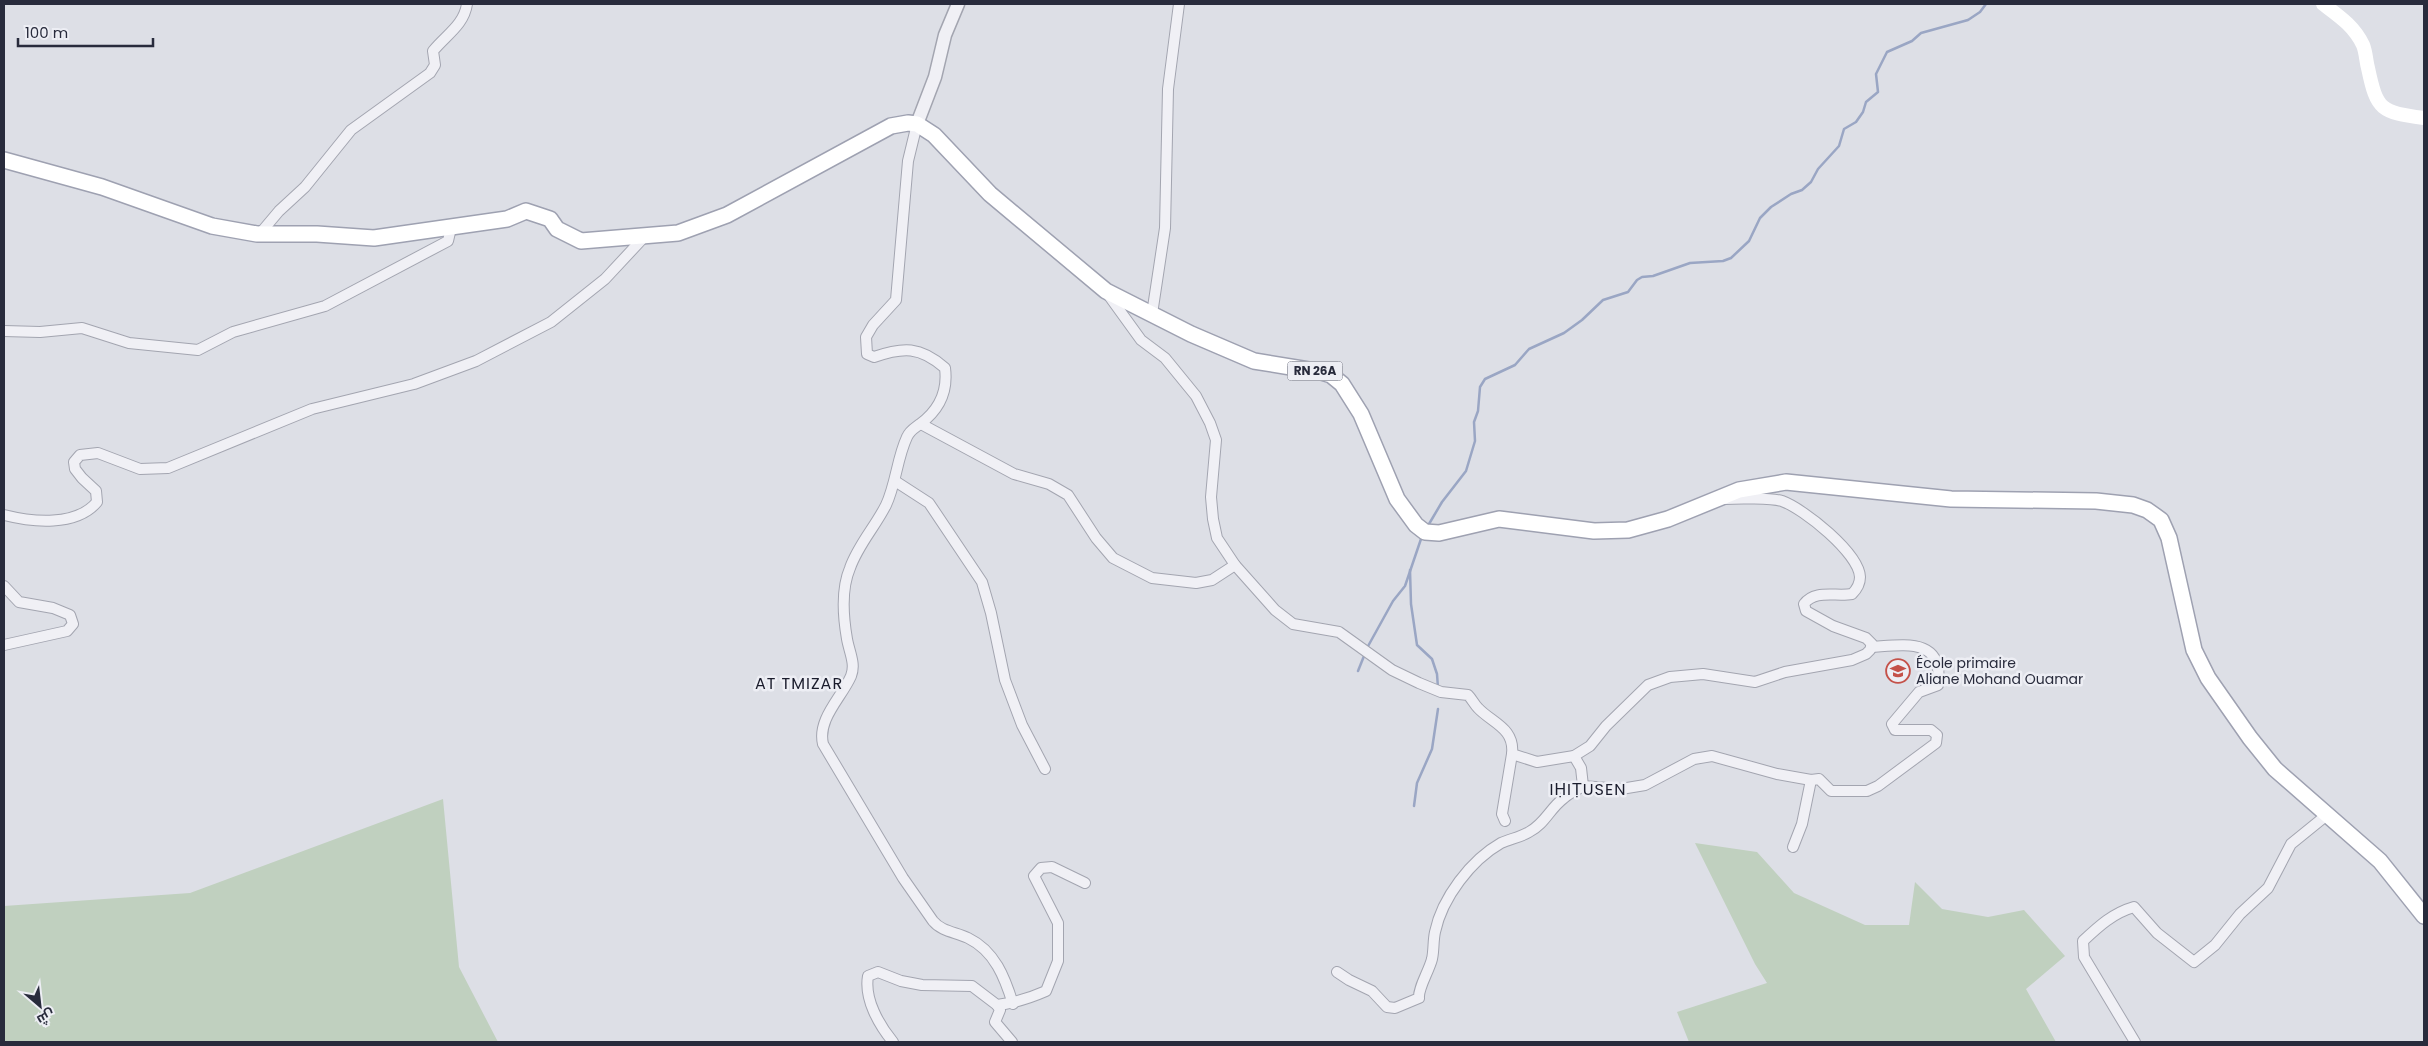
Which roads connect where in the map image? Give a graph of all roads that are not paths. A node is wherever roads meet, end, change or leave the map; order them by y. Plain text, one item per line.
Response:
1 (467, 4) edge
2 (958, 4) edge
3 (1179, 4) edge
4 (2323, 4) edge
5 (2424, 118) edge
6 (917, 124) junction
7 (4, 160) edge
8 (451, 228) junction
9 (257, 234) junction
10 (646, 235) junction
11 (1106, 291) junction
12 (1152, 314) junction
13 (4, 331) edge
14 (921, 424) junction
15 (895, 482) junction
16 (1714, 499) junction
17 (4, 515) edge
18 (1236, 565) junction
19 (4, 586) edge
20 (4, 645) edge
21 (1871, 647) junction
22 (1512, 754) junction
23 (1574, 756) junction
24 (1045, 768) dead end
25 (1811, 780) junction
26 (1583, 786) junction
27 (2328, 814) junction
28 (1505, 821) dead end
29 (1793, 847) dead end
30 (1085, 883) dead end
31 (2424, 916) edge
32 (1337, 972) dead end
33 (1013, 1004) junction
34 (997, 1005) junction
35 (894, 1042) edge
36 (1012, 1042) edge
37 (2135, 1042) edge

1 - 9 street
2 - 6 street
3 - 12 street
4 - 5 main road
6 - 10 main road
6 - 11 main road, RN 26A
6 - 14 street
7 - 9 main road
8 - 9 main road
8 - 10 main road
8 - 13 street
10 - 17 street
11 - 12 main road, RN 26A
11 - 18 street
12 - 16 main road, RN 26A
14 - 15 street
14 - 18 street
15 - 24 street
15 - 33 street
16 - 21 street
16 - 27 main road, RN 26A
18 - 22 street
19 - 20 street
21 - 23 street
21 - 25 street
22 - 23 street
22 - 28 street
23 - 26 street
25 - 26 street
25 - 29 street
26 - 32 street
27 - 31 main road, RN 26A
27 - 37 street
30 - 33 street
33 - 34 street
34 - 35 street
34 - 36 street

